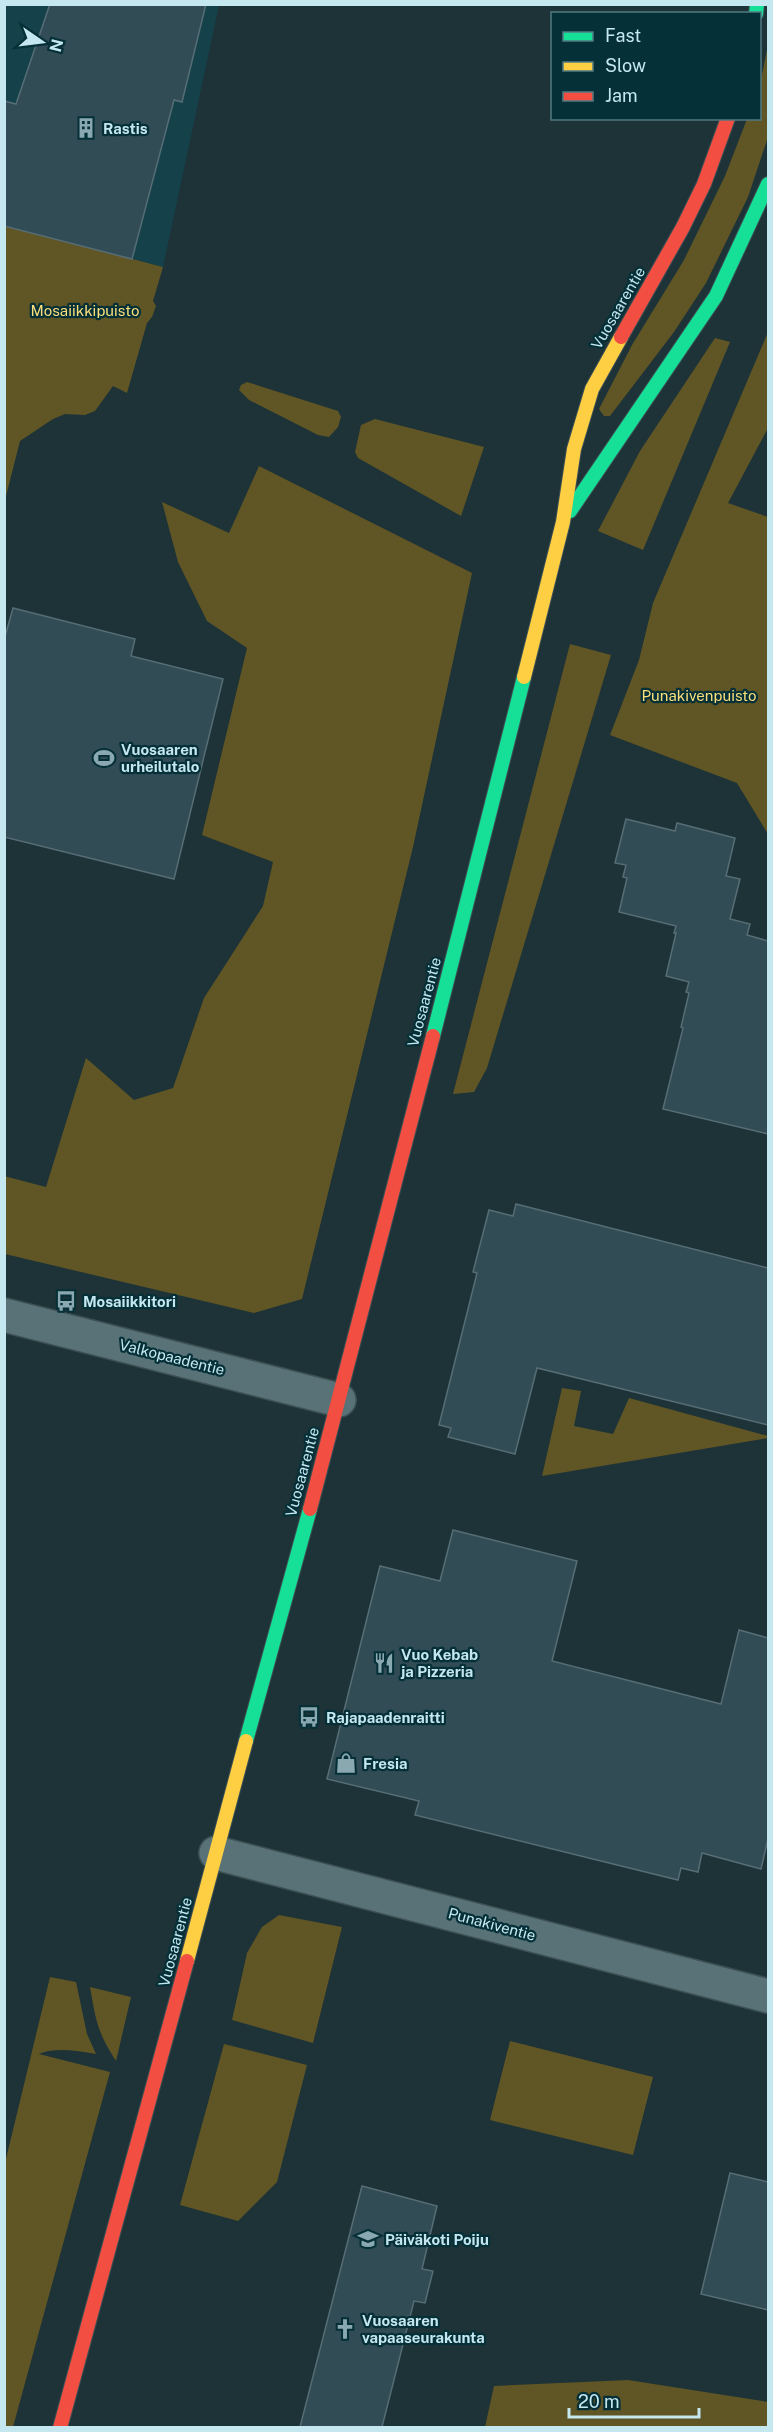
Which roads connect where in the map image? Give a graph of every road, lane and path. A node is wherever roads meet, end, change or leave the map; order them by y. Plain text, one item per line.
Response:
1 (727, 120) edge
2 (768, 184) edge
3 (563, 522) junction
4 (4, 1315) edge
5 (339, 1400) junction
6 (216, 1853) junction
7 (768, 1996) edge
8 (60, 2427) edge

1 - 3 street, Vuosaarentie
2 - 3 street, Vuosaarentie
3 - 5 street, Vuosaarentie
4 - 5 street, Valkopaadentie
5 - 6 street, Vuosaarentie
6 - 7 street, Punakiventie
6 - 8 street, Vuosaarentie

